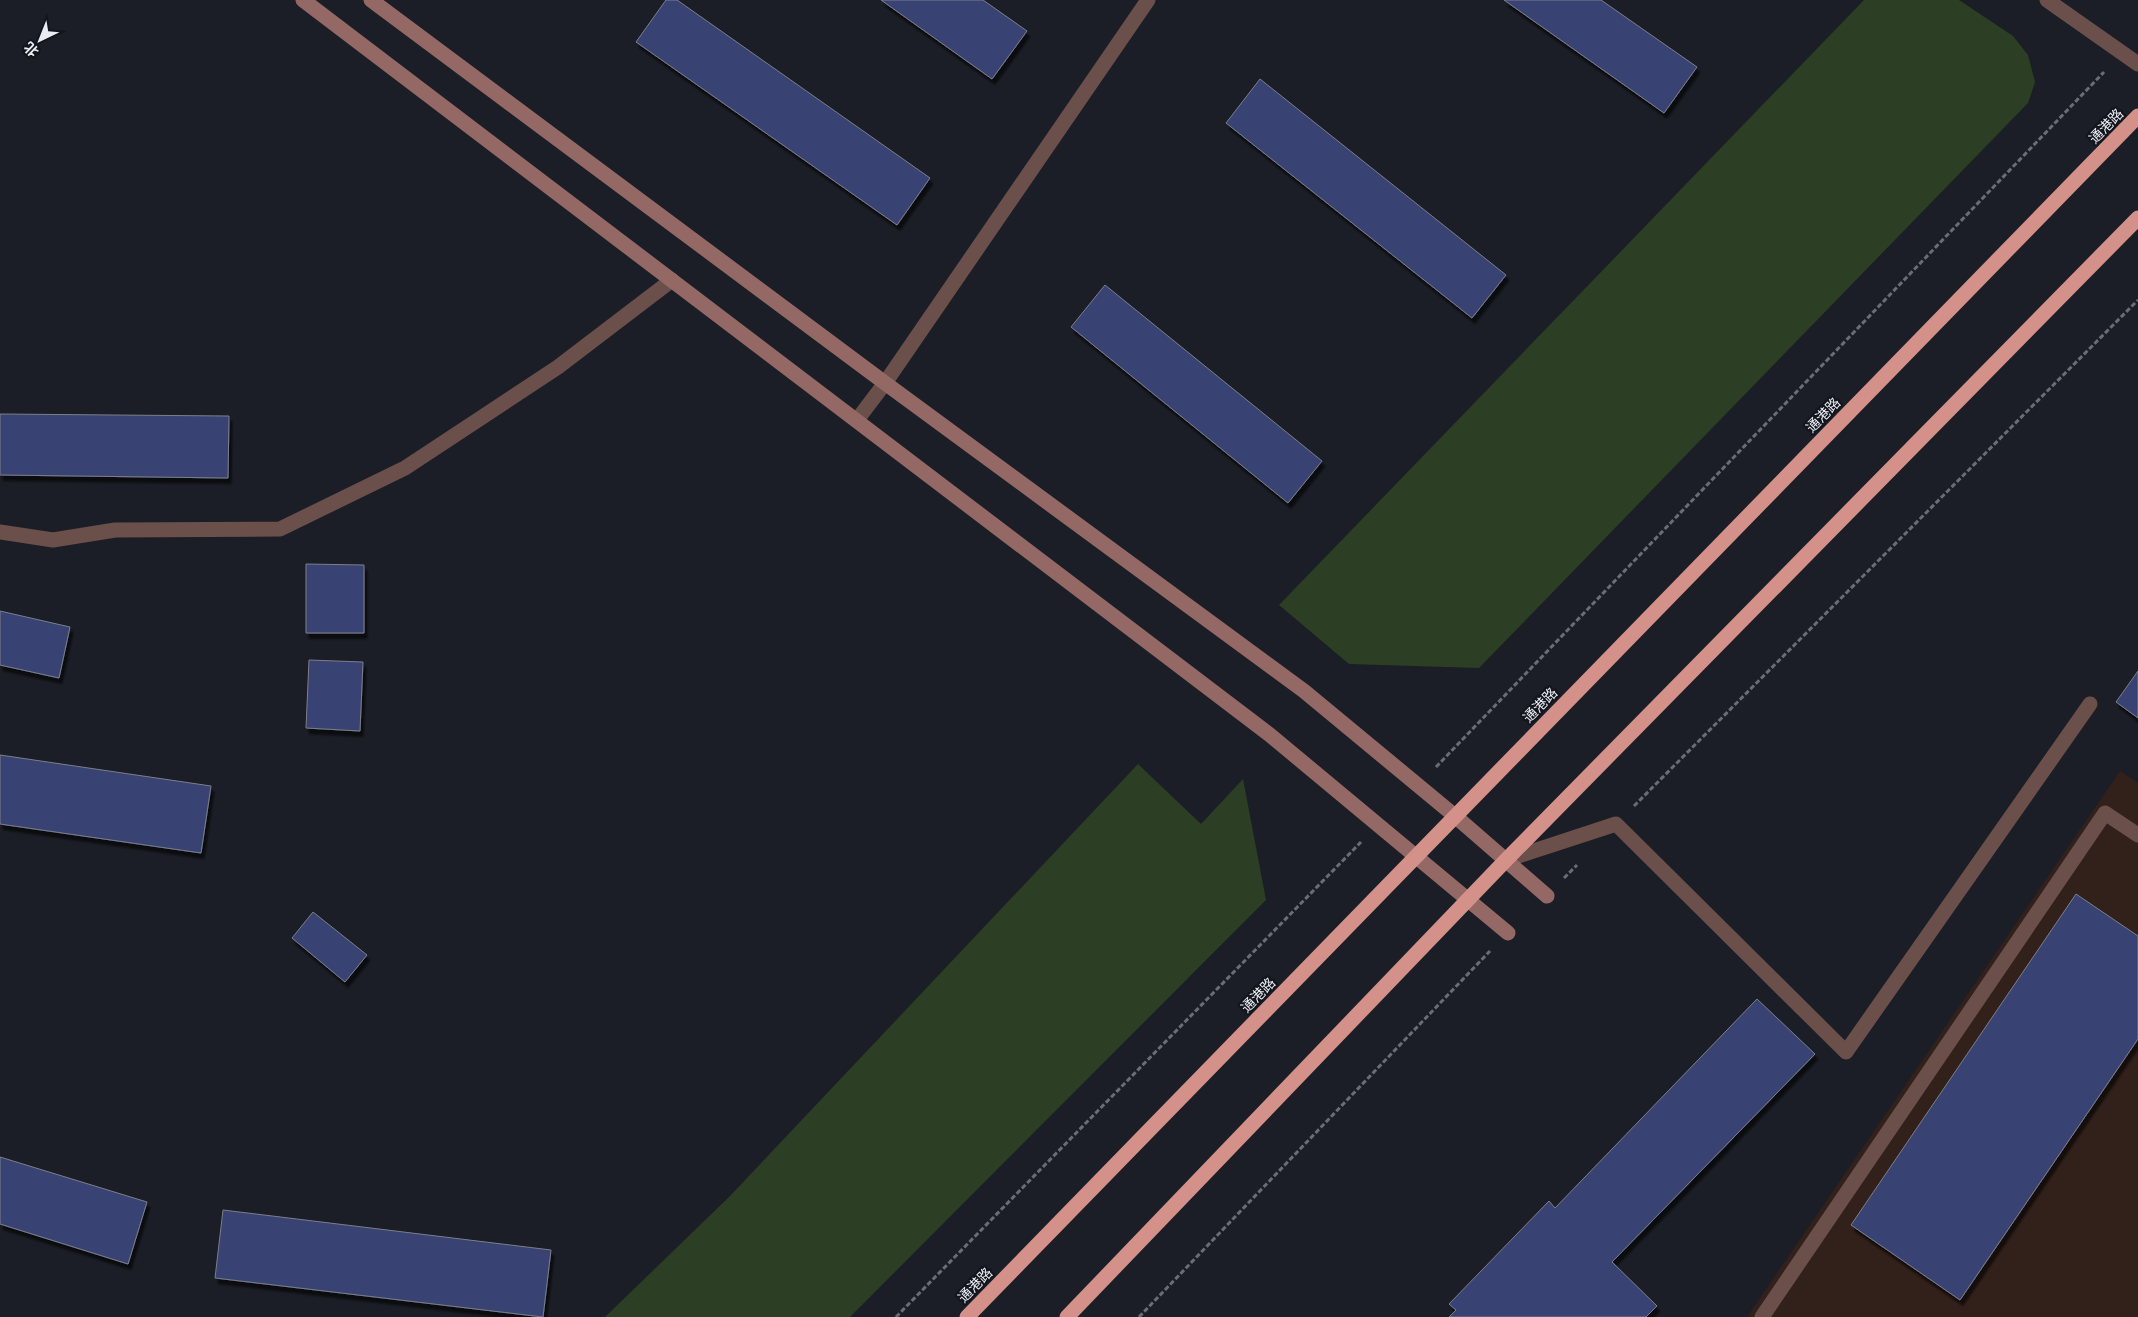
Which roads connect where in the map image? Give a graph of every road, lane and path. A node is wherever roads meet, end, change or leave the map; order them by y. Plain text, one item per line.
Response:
1 (303, 0) edge
2 (371, 0) edge
3 (1148, 0) edge
4 (2047, 0) edge
5 (2123, 52) junction
6 (2138, 64) edge
7 (2138, 116) edge
8 (2138, 218) edge
9 (672, 280) junction
10 (885, 384) junction
11 (857, 420) junction
12 (0, 532) edge
13 (2090, 704) dead end
14 (1419, 785) junction
15 (1455, 816) junction
16 (1378, 825) junction
17 (2138, 835) edge
18 (1416, 856) junction
19 (1506, 860) junction
20 (1546, 896) dead end
21 (1468, 899) junction
22 (1508, 933) dead end
23 (896, 1317) edge
24 (966, 1317) edge
25 (1067, 1317) edge
26 (1762, 1317) edge

1 - 9 main road
2 - 10 main road
3 - 10 street
4 - 5 street
5 - 6 street
5 - 14 path
7 - 15 highway, 通港路
8 - 19 highway
9 - 11 main road
9 - 12 street
10 - 11 street
10 - 14 main road
11 - 16 main road
13 - 19 street
14 - 15 main road
15 - 18 highway, 通港路
15 - 19 main road
16 - 18 main road
16 - 23 path
17 - 26 street
18 - 21 main road
18 - 24 highway, 通港路
19 - 20 main road
19 - 21 highway
21 - 22 main road
21 - 25 highway

